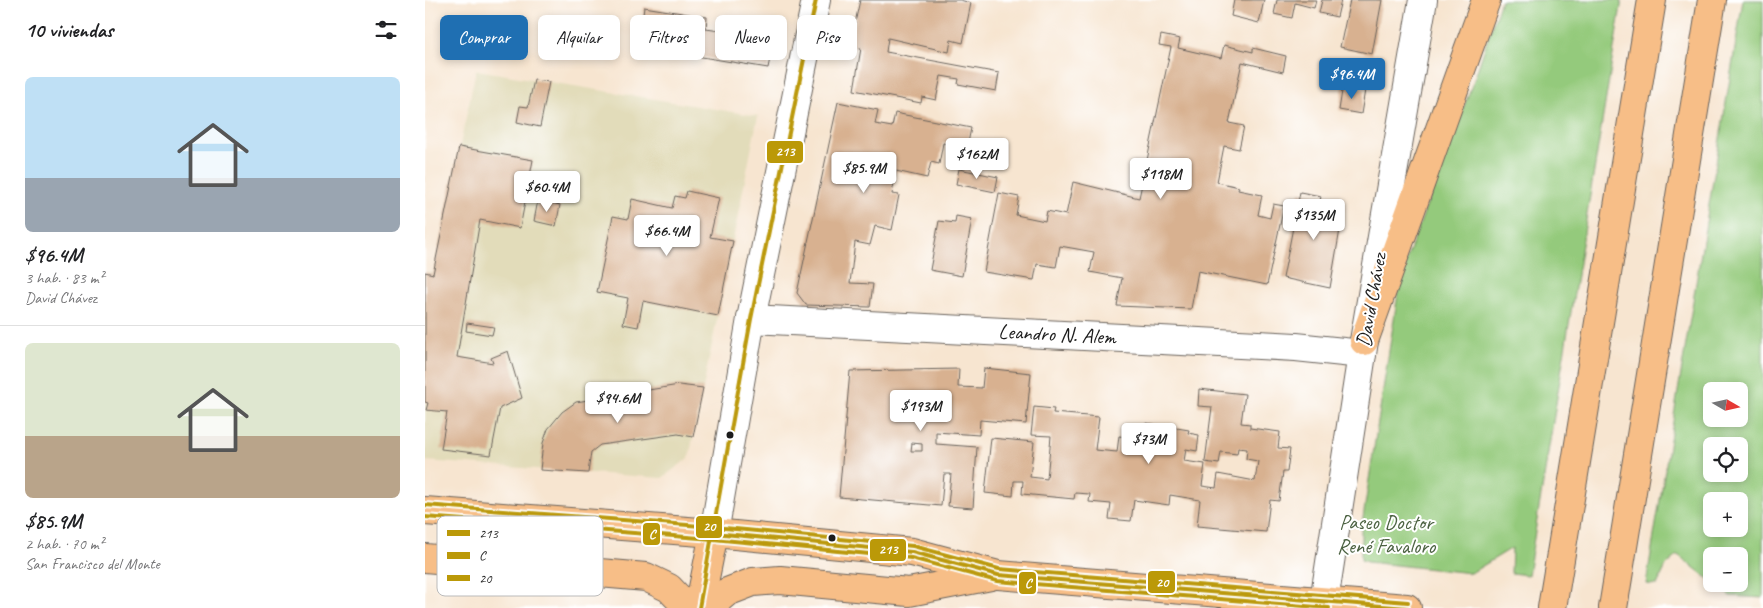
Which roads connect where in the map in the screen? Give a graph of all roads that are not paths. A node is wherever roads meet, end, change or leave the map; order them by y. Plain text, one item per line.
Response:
1 (816, 0) edge
2 (1423, 0) edge
3 (1486, 0) edge
4 (1652, 0) edge
5 (1712, 0) edge
6 (751, 319) junction
7 (1363, 347) junction
8 (425, 511) edge
9 (491, 516) edge
10 (603, 525) edge
11 (714, 533) junction
12 (603, 573) edge
13 (998, 575) junction
14 (1323, 605) edge
15 (688, 608) edge
16 (699, 608) edge
17 (708, 608) edge
18 (1407, 608) edge
19 (1552, 608) edge
20 (1613, 608) edge

1 - 6 street
2 - 7 street, David Chávez
3 - 7 main road
4 - 19 main road
5 - 20 main road
6 - 7 street, Leandro N. Alem
6 - 11 street
7 - 14 street, David Chávez
8 - 9 main road
10 - 11 main road
11 - 13 main road
11 - 16 main road
12 - 15 main road
13 - 14 main road
13 - 17 main road
14 - 18 main road

